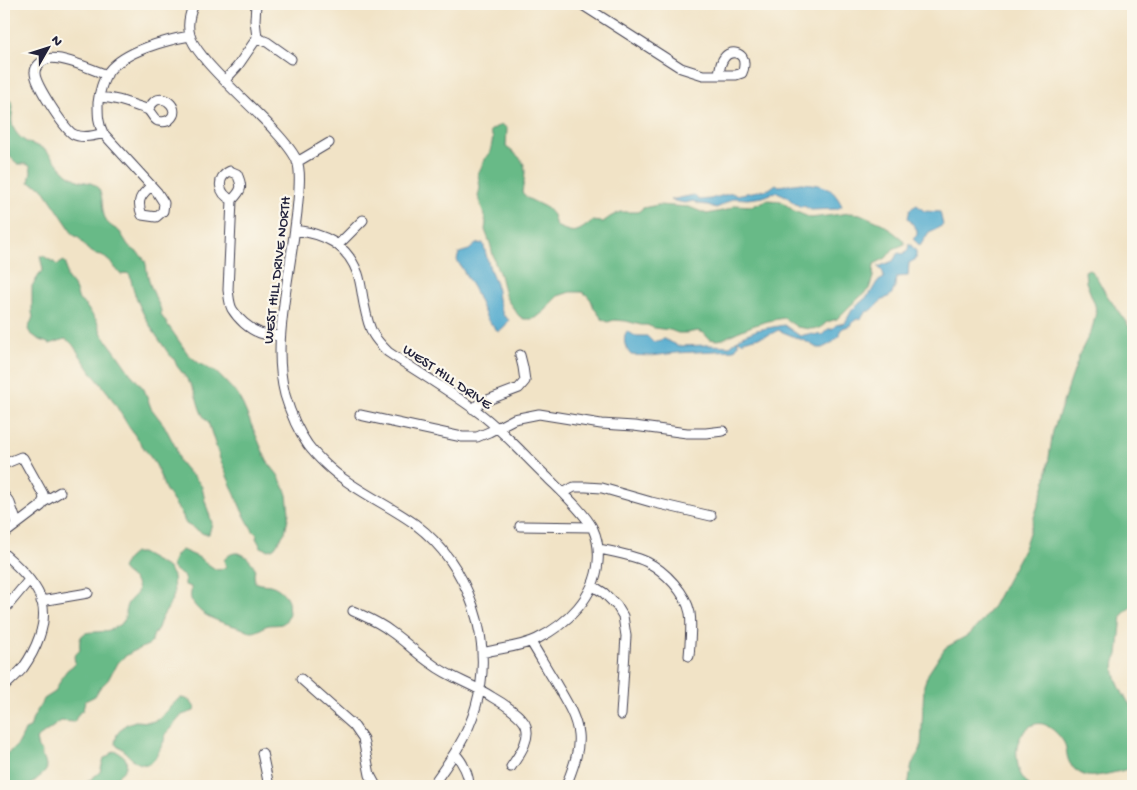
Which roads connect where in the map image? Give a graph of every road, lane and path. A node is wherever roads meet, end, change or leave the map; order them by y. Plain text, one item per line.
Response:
1 (194, 4) edge
2 (256, 4) edge
3 (581, 4) edge
4 (190, 36) junction
5 (257, 38) junction
6 (291, 59) dead end
7 (719, 74) dead end
8 (106, 75) junction
9 (225, 80) junction
10 (99, 97) junction
11 (148, 110) dead end
12 (103, 133) junction
13 (329, 143) dead end
14 (298, 162) junction
15 (151, 186) dead end
16 (232, 200) dead end
17 (363, 220) dead end
18 (295, 230) junction
19 (338, 244) junction
20 (280, 336) junction
21 (520, 354) dead end
22 (473, 409) junction
23 (360, 414) dead end
24 (497, 428) junction
25 (723, 431) dead end
26 (4, 464) edge
27 (60, 492) dead end
28 (562, 492) junction
29 (4, 495) edge
30 (42, 503) junction
31 (711, 516) dead end
32 (17, 523) junction
33 (520, 526) dead end
34 (592, 527) junction
35 (4, 534) edge
36 (599, 549) junction
37 (4, 554) edge
38 (29, 580) junction
39 (593, 586) junction
40 (88, 593) dead end
41 (41, 601) junction
42 (4, 610) edge
43 (353, 611) dead end
44 (531, 642) junction
45 (482, 654) junction
46 (689, 656) dead end
47 (301, 679) dead end
48 (4, 687) edge
49 (480, 689) junction
50 (621, 715) dead end
51 (262, 753) dead end
52 (455, 754) junction
53 (511, 768) dead end
54 (268, 786) edge
55 (376, 786) edge
56 (432, 786) edge
57 (469, 786) edge
58 (566, 786) edge

1 - 4 street
2 - 5 street
3 - 7 street
4 - 8 street
4 - 9 street
5 - 6 street
5 - 9 street
8 - 10 street
8 - 12 street
9 - 14 street
10 - 11 street
10 - 12 street
12 - 15 street
13 - 14 street
14 - 18 street, WEST HILL DRIVE NORTH
16 - 20 street
17 - 19 street
18 - 19 street
18 - 20 street, WEST HILL DRIVE NORTH
19 - 22 street, WEST HILL DRIVE
20 - 45 street, WEST HILL DRIVE NORTH
21 - 22 street
22 - 24 street, WEST HILL DRIVE
23 - 24 street
24 - 25 street
24 - 28 street, WEST HILL DRIVE
26 - 30 street
27 - 30 street
28 - 31 street
28 - 34 street, WEST HILL DRIVE
29 - 32 street
30 - 32 street
32 - 35 street
33 - 34 street
34 - 36 street, WEST HILL DRIVE
36 - 39 street, WEST HILL DRIVE
36 - 46 street
37 - 38 street
38 - 41 street
38 - 42 street
39 - 44 street, WEST HILL DRIVE
39 - 50 street
40 - 41 street
41 - 48 street
43 - 49 street
44 - 45 street, WEST HILL DRIVE
44 - 58 street
45 - 49 street, WEST HILL DRIVE NORTH
47 - 55 street
49 - 52 street, WEST HILL DRIVE NORTH
49 - 53 street
51 - 54 street
52 - 56 street, WEST HILL DRIVE NORTH
52 - 57 street

